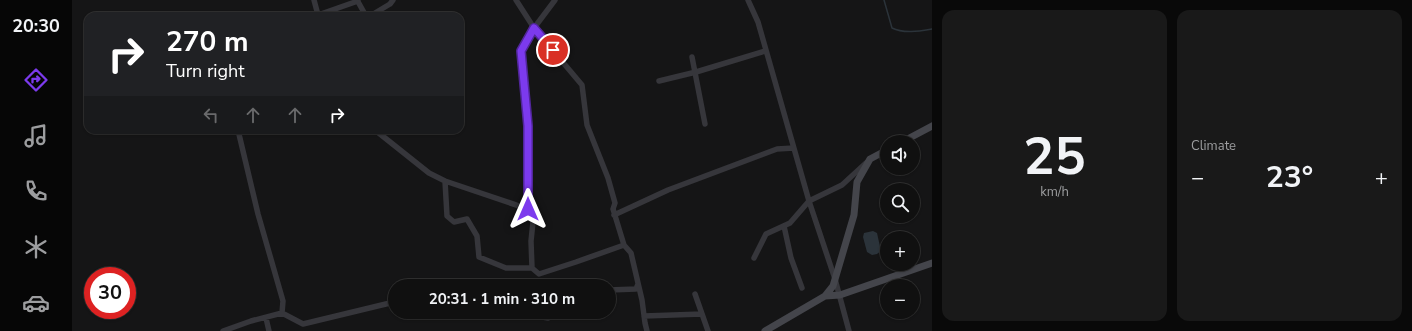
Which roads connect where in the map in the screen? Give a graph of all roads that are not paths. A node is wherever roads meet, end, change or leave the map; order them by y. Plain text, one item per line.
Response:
1 (314, 0) edge
2 (357, 0) edge
3 (393, 0) edge
4 (516, 0) edge
5 (554, 0) edge
6 (748, 0) edge
7 (317, 12) edge
8 (326, 12) edge
9 (364, 12) edge
10 (377, 12) edge
11 (534, 28) junction
12 (765, 51) junction
13 (692, 57) dead end
14 (696, 72) junction
15 (659, 81) dead end
16 (705, 124) dead end
17 (932, 126) edge
18 (239, 134) edge
19 (380, 134) edge
20 (915, 135) edge
21 (794, 148) junction
22 (880, 154) edge
23 (870, 159) junction
24 (444, 180) junction
25 (809, 201) junction
26 (528, 209) junction
27 (614, 215) junction
28 (784, 226) junction
29 (624, 245) junction
30 (754, 258) dead end
31 (932, 263) edge
32 (532, 268) junction
33 (835, 279) junction
34 (638, 284) junction
35 (802, 288) dead end
36 (616, 290) edge
37 (695, 294) dead end
38 (840, 295) junction
39 (825, 296) junction
40 (388, 303) edge
41 (282, 313) junction
42 (702, 314) junction
43 (644, 316) junction
44 (266, 318) junction
45 (778, 328) edge
46 (223, 331) edge
47 (269, 331) edge
48 (647, 331) edge
49 (708, 331) edge
50 (766, 331) edge
51 (849, 331) edge

1 - 7 street
2 - 8 street
2 - 9 street
3 - 10 street
4 - 11 street
5 - 11 street
6 - 12 street
11 - 26 street
11 - 27 street
12 - 14 street
12 - 21 street
13 - 14 street
14 - 15 street
14 - 16 street
17 - 20 main road
18 - 41 street
19 - 24 street
21 - 25 street
21 - 27 street
22 - 23 main road
23 - 25 street
23 - 33 main road
24 - 26 street
24 - 32 street
25 - 28 street
25 - 33 street
26 - 32 street
27 - 29 street
28 - 30 street
28 - 35 street
29 - 32 street
29 - 34 street
31 - 38 main road
33 - 38 street
33 - 39 main road
34 - 36 street
34 - 43 street
37 - 42 street
38 - 39 main road
38 - 51 street
39 - 45 main road
40 - 41 street
41 - 44 street
42 - 43 street
42 - 49 street
43 - 48 street
44 - 46 street
44 - 47 street
45 - 50 main road

